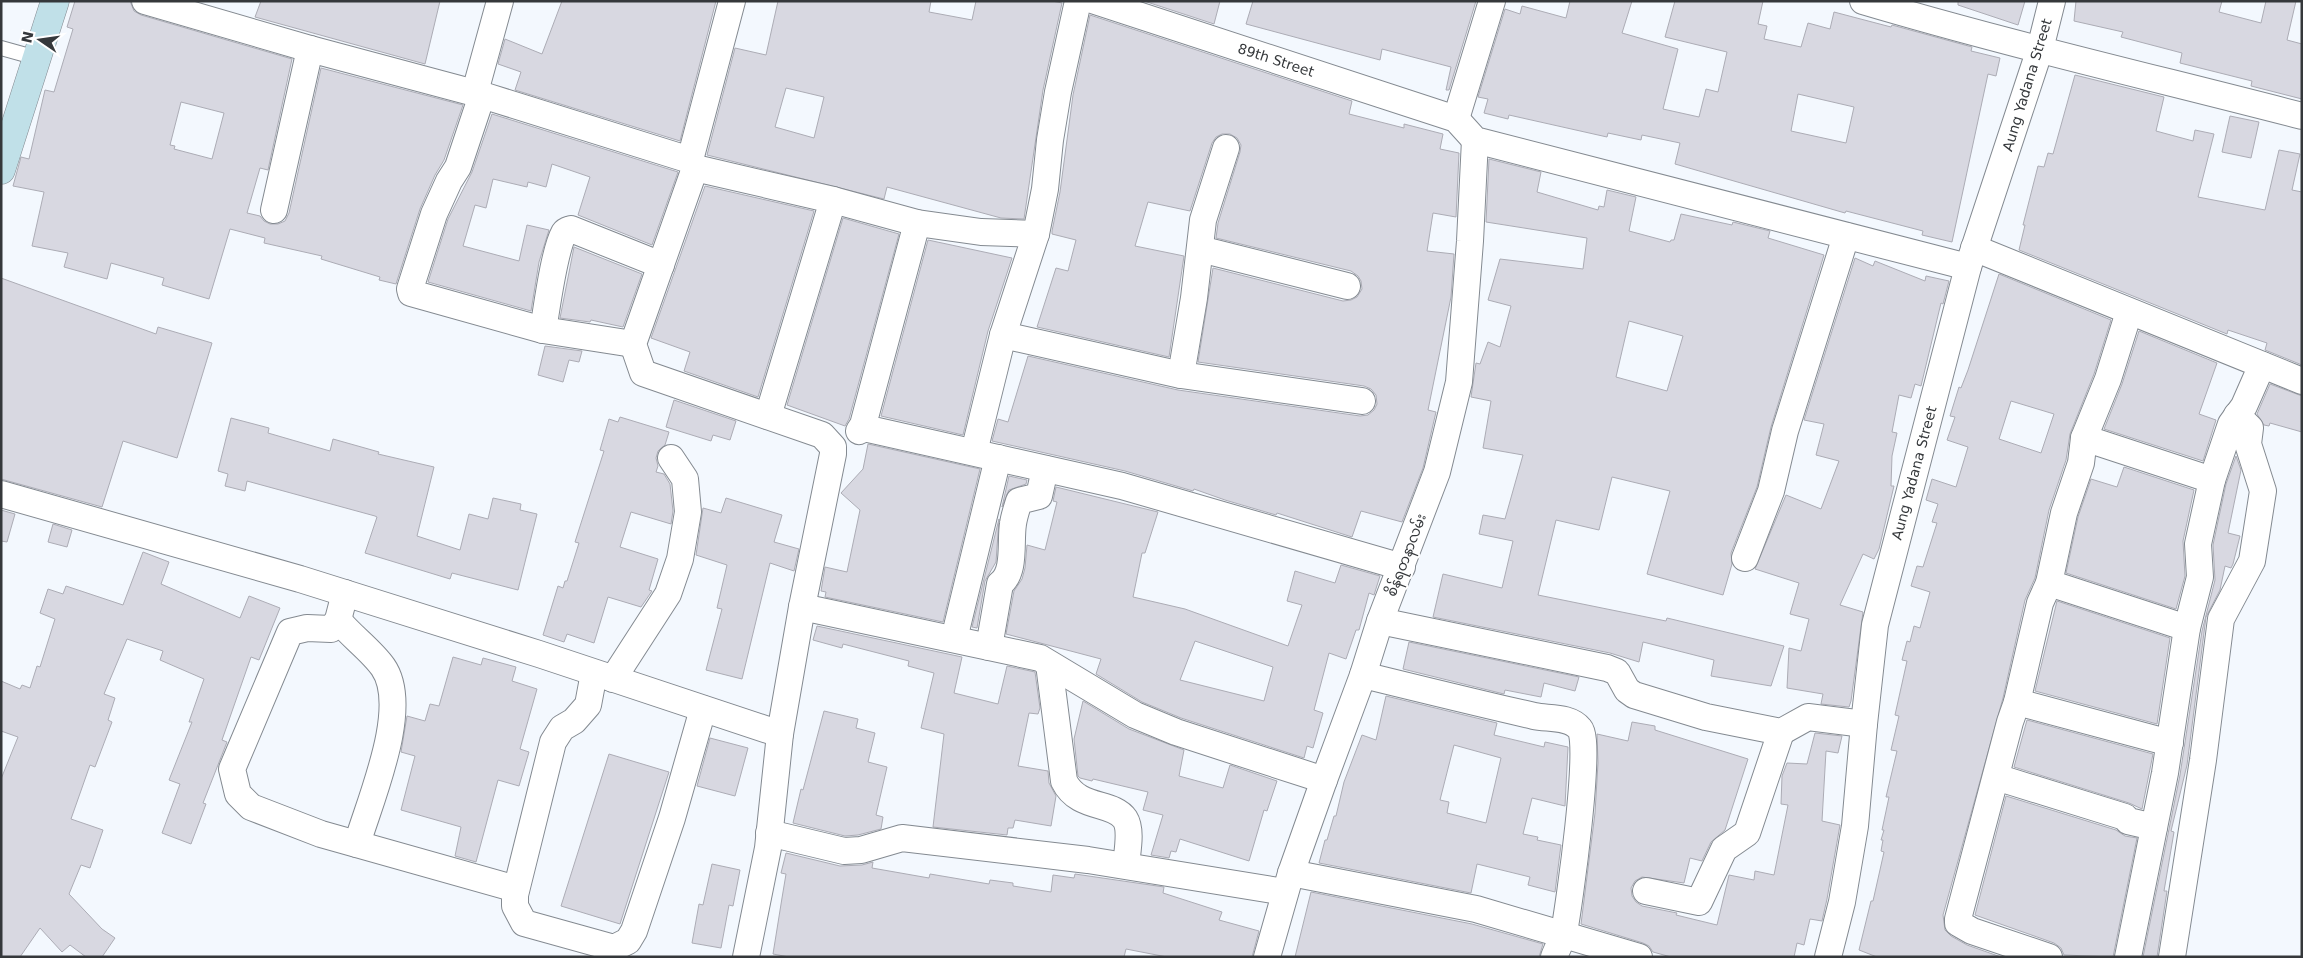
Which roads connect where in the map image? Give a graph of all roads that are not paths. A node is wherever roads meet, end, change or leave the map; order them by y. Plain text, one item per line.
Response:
1 (56, 1) edge
2 (145, 1) edge
3 (500, 1) edge
4 (732, 1) edge
5 (1078, 1) edge
6 (1095, 1) edge
7 (1492, 1) edge
8 (1863, 1) edge
9 (2052, 1) edge
10 (1151, 10) edge
11 (1, 48) edge
12 (310, 49) junction
13 (2040, 49) junction
14 (37, 58) junction
15 (479, 94) junction
16 (2302, 116) edge
17 (1456, 119) junction
18 (1475, 140) junction
19 (1226, 148) dead end
20 (692, 164) junction
21 (1, 170) edge
22 (833, 200) junction
23 (274, 210) dead end
24 (917, 223) junction
25 (1036, 234) junction
26 (1846, 236) junction
27 (1200, 249) junction
28 (1971, 258) junction
29 (661, 265) junction
30 (1347, 286) dead end
31 (2129, 312) junction
32 (543, 330) junction
33 (1003, 335) junction
34 (633, 344) junction
35 (2262, 365) junction
36 (1181, 375) junction
37 (2302, 381) edge
38 (1362, 401) dead end
39 (2237, 415) junction
40 (768, 416) junction
41 (859, 431) junction
42 (2084, 438) junction
43 (827, 439) junction
44 (974, 452) junction
45 (671, 458) dead end
46 (998, 458) junction
47 (1044, 469) junction
48 (2212, 480) junction
49 (1, 494) edge
50 (1745, 558) dead end
51 (1402, 567) junction
52 (2049, 583) junction
53 (345, 593) junction
54 (802, 607) junction
55 (338, 620) junction
56 (1380, 621) junction
57 (2187, 628) junction
58 (954, 639) junction
59 (989, 647) junction
60 (1049, 664) junction
61 (1364, 675) junction
62 (603, 676) junction
63 (2018, 702) junction
64 (703, 709) junction
65 (1864, 724) junction
66 (1781, 732) junction
67 (780, 734) junction
68 (2170, 743) junction
69 (1996, 777) junction
70 (1324, 780) junction
71 (2154, 827) junction
72 (769, 833) junction
73 (356, 844) junction
74 (1126, 865) junction
75 (1288, 882) junction
76 (516, 890) junction
77 (1646, 891) dead end
78 (1559, 945) edge
79 (746, 957) edge
80 (1267, 957) edge
81 (1639, 957) edge
82 (1828, 957) edge
83 (2049, 957) edge
84 (2128, 957) edge
85 (2172, 957) edge

1 - 14 main road
2 - 12 street
3 - 15 street
4 - 20 street
5 - 25 street
6 - 10 street, 89th Street
7 - 17 street
8 - 13 street
9 - 13 street, Aung Yadana Street
10 - 17 street, 89th Street
11 - 14 lane
12 - 15 street
12 - 23 street
13 - 16 street
13 - 28 street, Aung Yadana Street
14 - 21 main road
15 - 20 street
15 - 32 street
17 - 18 street
18 - 26 street
18 - 51 street, စိန်ရတနာလမ်း
19 - 27 street
20 - 22 street
20 - 29 street
22 - 24 street
22 - 40 street
24 - 25 street
24 - 41 street
25 - 33 street
26 - 28 street
26 - 50 street
27 - 30 street
27 - 36 street
28 - 31 street
28 - 65 street, Aung Yadana Street
29 - 32 street
29 - 34 street
31 - 35 street
31 - 42 street
32 - 34 street
33 - 36 street
33 - 44 street
34 - 40 street
35 - 37 street
35 - 39 street
36 - 38 street
39 - 48 street
39 - 85 street
40 - 43 street
41 - 43 street
41 - 44 street
42 - 48 street
42 - 52 street
43 - 54 street
44 - 46 street
45 - 62 street
46 - 47 street
46 - 58 street
47 - 51 street
47 - 59 street
48 - 57 street
49 - 53 street
51 - 56 street, စိန်ရတနာလမ်း
52 - 57 street
52 - 63 street
53 - 55 street
53 - 62 street
54 - 58 street
54 - 67 street
55 - 73 street
55 - 73 street
56 - 61 street, စိန်ရတနာလမ်း
56 - 66 street
57 - 68 street
58 - 59 street
59 - 60 street
60 - 70 street
60 - 74 street
61 - 70 street, စိန်ရတနာလမ်း
61 - 78 street
62 - 64 street
62 - 76 street
63 - 68 street
63 - 69 street
64 - 67 street
64 - 76 street
65 - 66 street
65 - 82 street, Aung Yadana Street
66 - 77 street
67 - 72 street
68 - 71 street
69 - 71 street
69 - 83 street
70 - 75 street, စိန်ရတနာလမ်း
71 - 84 street
72 - 74 street
72 - 79 street
73 - 76 street
74 - 75 street
75 - 78 street
75 - 80 street, စိန်ရတနာလမ်း
78 - 81 street

